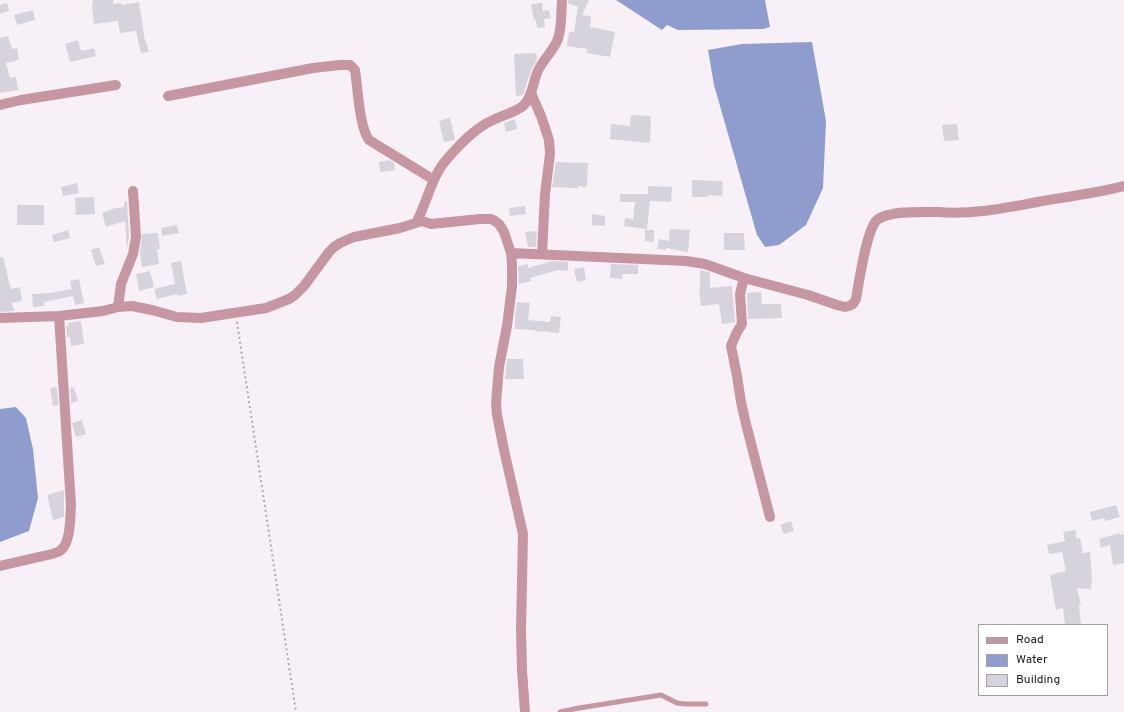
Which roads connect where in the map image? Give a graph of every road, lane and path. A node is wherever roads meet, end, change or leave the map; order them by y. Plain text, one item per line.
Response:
1 (562, 0) edge
2 (116, 85) dead end
3 (531, 93) junction
4 (168, 96) dead end
5 (0, 105) edge
6 (434, 180) junction
7 (1124, 186) edge
8 (133, 191) dead end
9 (422, 221) junction
10 (511, 253) junction
11 (542, 254) junction
12 (744, 278) junction
13 (118, 307) junction
14 (236, 312) junction
15 (59, 316) junction
16 (0, 318) edge
17 (770, 517) dead end
18 (0, 566) edge
19 (706, 704) dead end
20 (296, 712) edge
21 (525, 712) edge
22 (560, 712) edge

1 - 3 street
2 - 5 street
3 - 6 street
3 - 11 street
4 - 6 street
6 - 9 street
7 - 12 street
8 - 13 street
9 - 10 street
9 - 14 street
10 - 11 street
10 - 21 street
11 - 12 street
12 - 17 street
13 - 14 street
13 - 15 street
14 - 20 path
15 - 16 street
15 - 18 street
19 - 22 lane

